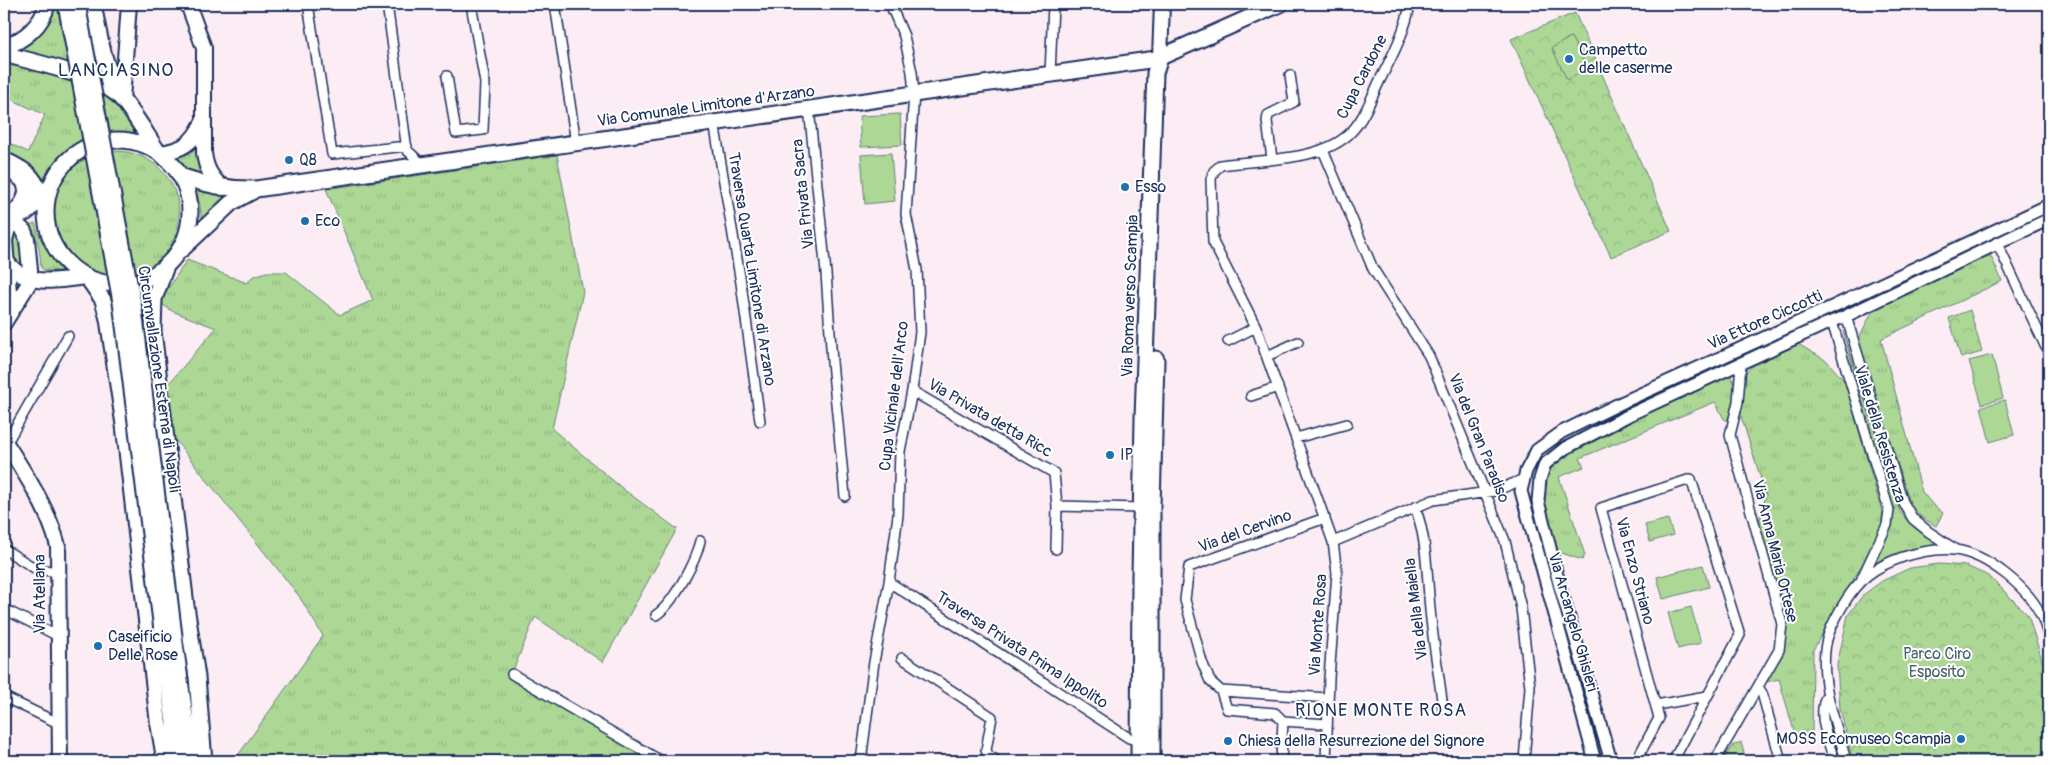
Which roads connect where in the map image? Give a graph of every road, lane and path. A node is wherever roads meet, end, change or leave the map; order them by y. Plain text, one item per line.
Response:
1 (47, 4) edge
2 (66, 4) edge
3 (77, 4) edge
4 (93, 4) edge
5 (129, 4) edge
6 (188, 4) edge
7 (308, 4) edge
8 (387, 4) edge
9 (471, 4) edge
10 (554, 4) edge
11 (890, 4) edge
12 (1054, 4) edge
13 (1162, 4) edge
14 (1280, 4) edge
15 (1410, 4) edge
16 (1253, 10) edge
17 (4, 47) edge
18 (4, 54) edge
19 (1160, 58) junction
20 (1050, 75) junction
21 (1290, 75) dead end
22 (447, 76) dead end
23 (914, 93) junction
24 (121, 98) junction
25 (810, 108) junction
26 (204, 120) junction
27 (714, 122) junction
28 (576, 142) junction
29 (407, 148) junction
30 (1323, 150) junction
31 (159, 153) junction
32 (1272, 159) junction
33 (4, 160) edge
34 (423, 165) junction
35 (4, 167) edge
36 (394, 169) junction
37 (180, 176) junction
38 (223, 188) junction
39 (256, 189) junction
40 (45, 193) junction
41 (2049, 206) edge
42 (6, 217) edge
43 (2049, 219) edge
44 (1997, 243) junction
45 (176, 254) junction
46 (5, 259) edge
47 (166, 266) junction
48 (87, 277) junction
49 (31, 280) junction
50 (4, 306) edge
51 (1834, 306) junction
52 (1846, 316) junction
53 (1832, 322) junction
54 (4, 323) edge
55 (1256, 327) junction
56 (68, 336) dead end
57 (1228, 341) dead end
58 (1298, 342) dead end
59 (2049, 354) edge
60 (1267, 356) junction
61 (1741, 364) junction
62 (1278, 387) junction
63 (912, 391) junction
64 (1251, 396) dead end
65 (760, 421) dead end
66 (1347, 424) dead end
67 (1296, 438) junction
68 (4, 441) edge
69 (1524, 479) junction
70 (1521, 491) joint
71 (1484, 492) junction
72 (845, 496) dead end
73 (1538, 501) joint
74 (1057, 506) junction
75 (1145, 506) junction
76 (1415, 507) junction
77 (1325, 518) junction
78 (700, 541) dead end
79 (1333, 542) junction
80 (4, 549) edge
81 (1056, 549) dead end
82 (1956, 550) junction
83 (59, 572) junction
84 (1861, 579) junction
85 (889, 582) junction
86 (4, 610) edge
87 (656, 615) dead end
88 (58, 636) junction
89 (168, 637) junction
90 (2049, 638) edge
91 (902, 658) dead end
92 (512, 674) dead end
93 (1758, 687) junction
94 (1221, 691) junction
95 (1707, 696) junction
96 (4, 697) edge
97 (1826, 697) junction
98 (1328, 698) junction
99 (1656, 705) junction
100 (1444, 708) dead end
101 (1283, 721) junction
102 (58, 723) junction
103 (1327, 724) junction
104 (1139, 742) junction
105 (60, 761) edge
106 (165, 761) edge
107 (179, 761) edge
108 (191, 761) edge
109 (204, 761) edge
110 (661, 761) edge
111 (861, 761) edge
112 (997, 761) edge
113 (1139, 761) edge
114 (1152, 761) edge
115 (1281, 761) edge
116 (1326, 761) edge
117 (1524, 761) edge
118 (1595, 761) edge
119 (1611, 761) edge
120 (1636, 761) edge
121 (1673, 761) edge
122 (1715, 761) edge
123 (1781, 761) edge
124 (1834, 761) edge
125 (1846, 761) edge

1 - 17 main road
2 - 89 main road, Circumvallazione Esterna di Napoli, bridge
3 - 89 main road, Circumvallazione Esterna di Napoli, bridge
4 - 24 main road
5 - 24 main road
6 - 26 main road
7 - 29 street
8 - 29 street
9 - 22 street
10 - 28 street
11 - 23 street, Cupa Vicinale dell'Arco
12 - 20 street
13 - 19 main road
14 - 16 main road, Via Comunale Limitone d'Arzano
15 - 30 street, Cupa Cardone
16 - 19 main road, Via Comunale Limitone d'Arzano
18 - 24 main road
19 - 20 main road, Via Comunale Limitone d'Arzano
19 - 75 main road, Via Roma verso Scampia
19 - 75 main road, Via Roma verso Scampia
20 - 23 main road, Via Comunale Limitone d'Arzano
21 - 32 street
23 - 25 main road, Via Comunale Limitone d'Arzano
23 - 63 street, Cupa Vicinale dell'Arco
24 - 31 main road
25 - 27 main road, Via Comunale Limitone d'Arzano
25 - 72 street, Via Privata Sacra
26 - 31 main road
26 - 38 main road
27 - 28 main road, Via Comunale Limitone d'Arzano
27 - 65 street, Traversa Quarta Limitone di Arzano
28 - 34 main road, Via Comunale Limitone d'Arzano
29 - 34 street
29 - 36 street
30 - 32 street, Via Monte Rosa
30 - 71 street, Via del Gran Paradiso
31 - 37 main road
31 - 40 main road
32 - 55 street, Via Monte Rosa
33 - 40 main road
34 - 36 main road, Via Comunale Limitone d'Arzano
35 - 42 main road
36 - 39 main road, Via Comunale Limitone d'Arzano
37 - 38 main road
37 - 45 main road
38 - 39 main road
39 - 45 main road
40 - 42 main road
40 - 48 main road
41 - 51 street, Via Ettore Ciccotti
42 - 46 main road
42 - 49 main road
43 - 44 street, Via Ettore Ciccotti
44 - 52 street, Via Ettore Ciccotti
44 - 59 street
45 - 47 main road
46 - 49 main road
46 - 50 main road
47 - 48 main road
47 - 109 main road
48 - 49 main road
48 - 106 main road
49 - 54 main road
51 - 52 street
51 - 53 street
51 - 69 street, Via Ettore Ciccotti
52 - 53 street, Via Ettore Ciccotti
52 - 82 street, Viale della Resistenza
53 - 61 street, Via Ettore Ciccotti
53 - 84 street, Viale della Resistenza
55 - 57 street
55 - 60 street, Via Monte Rosa
56 - 68 street
58 - 60 street
60 - 62 street, Via Monte Rosa
61 - 73 street, Via Ettore Ciccotti
61 - 93 street, Via Anna Maria Ortese
62 - 64 street
62 - 67 street, Via Monte Rosa
63 - 74 street, Via Privata detta Ricc
63 - 85 street, Cupa Vicinale dell'Arco
66 - 67 street
67 - 77 street, Via Monte Rosa
68 - 83 main road, Via Atellana
69 - 70 street, Via Ettore Ciccotti
69 - 71 street
70 - 118 street, Via Arcangelo Ghisleri
71 - 76 street
71 - 117 street, Via del Gran Paradiso
73 - 119 street, Via Arcangelo Ghisleri
74 - 75 street
74 - 81 street
75 - 104 main road, Via Roma verso Scampia
75 - 114 main road, Via Roma verso Scampia
76 - 79 street
76 - 100 street, Via della Maiella
77 - 79 street, Via Monte Rosa
77 - 94 street, Via del Cervino
78 - 87 street
79 - 98 street, Via Monte Rosa
80 - 83 street
82 - 84 street, Viale della Resistenza
82 - 90 street, Viale della Resistenza
83 - 88 main road, Via Atellana
84 - 97 street, Viale della Resistenza
85 - 104 street, Traversa Privata Prima Ippolito
85 - 111 street, Cupa Vicinale dell'Arco
86 - 88 street
88 - 102 main road, Via Atellana
89 - 107 main road, Circumvallazione Esterna di Napoli
89 - 108 main road, Circumvallazione Esterna di Napoli
91 - 112 street
92 - 110 street
93 - 122 street, Via Anna Maria Ortese
93 - 123 street
94 - 98 street
94 - 101 street
95 - 99 street
95 - 99 street, Via Enzo Striano
95 - 121 street
96 - 102 street
97 - 124 street, Viale della Resistenza
97 - 125 street, Viale della Resistenza
98 - 103 street, Via Monte Rosa
99 - 120 street, Via Enzo Striano
101 - 103 street
101 - 115 street
102 - 105 main road, Via Atellana
103 - 116 street, Via Monte Rosa
104 - 113 main road, Via Roma verso Scampia

